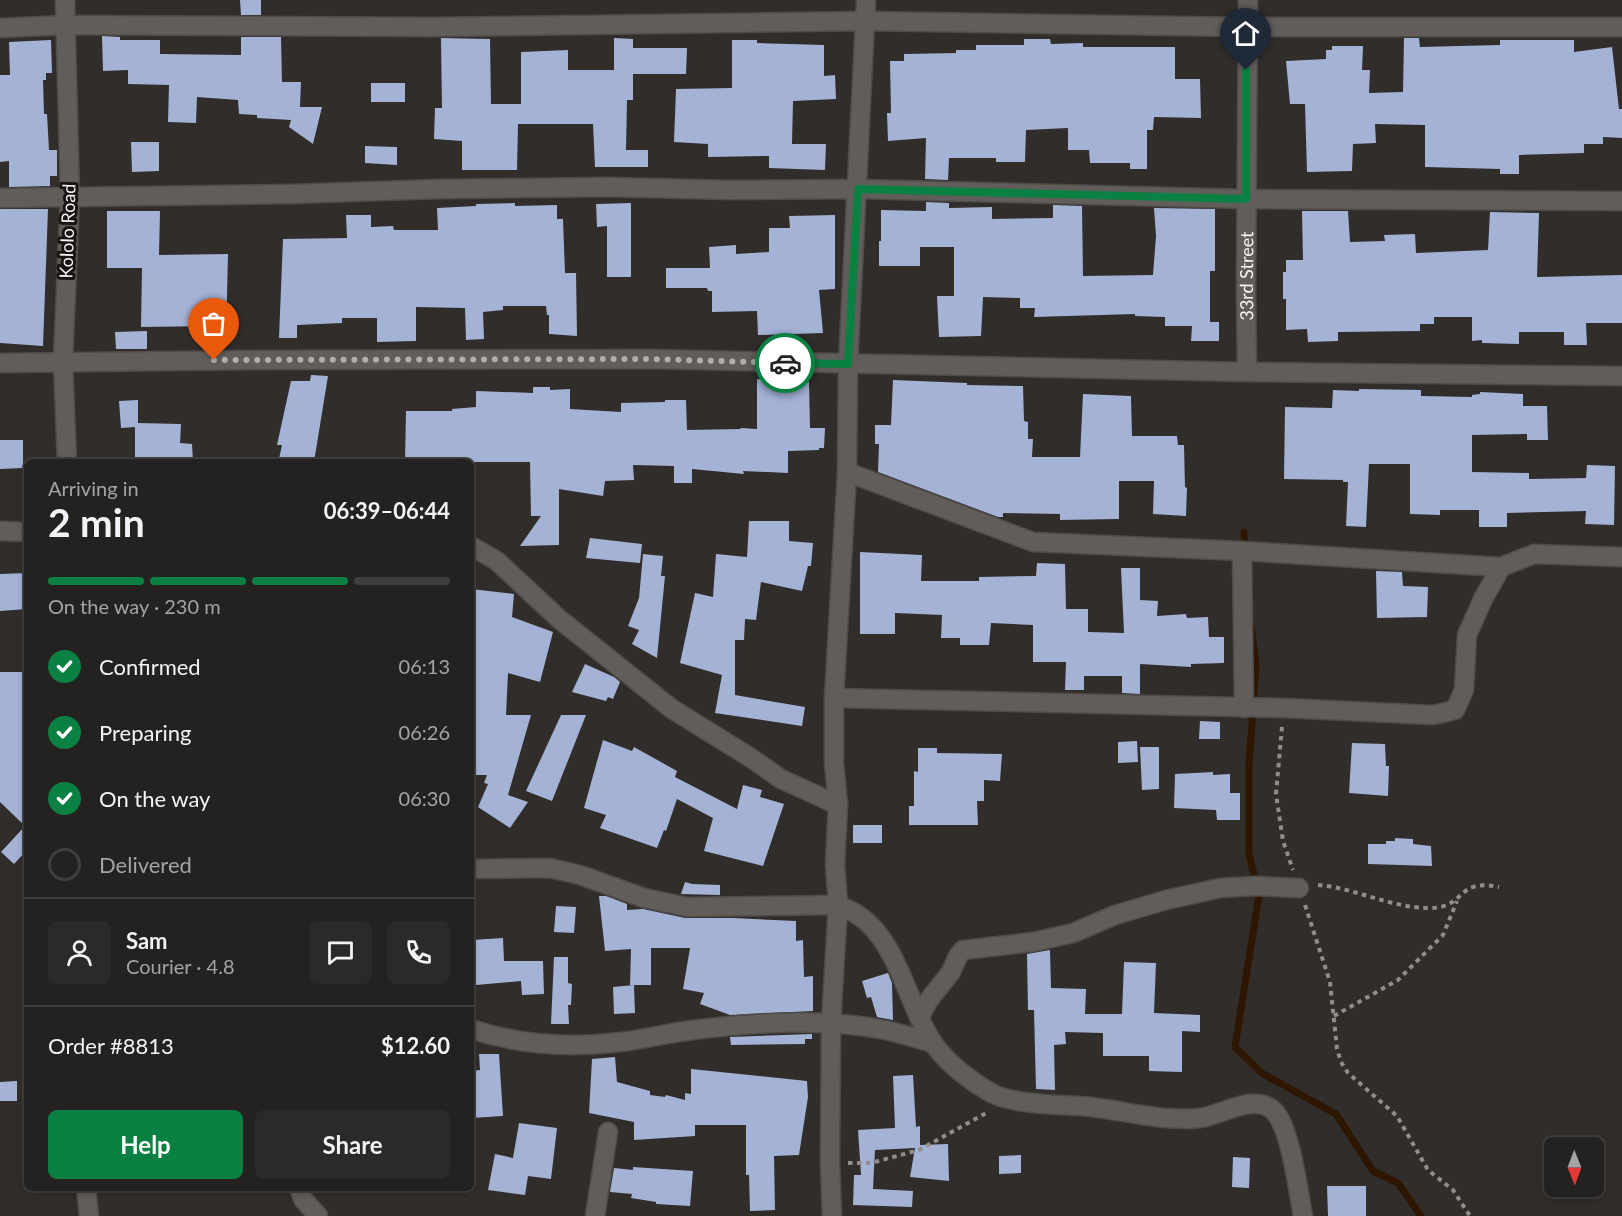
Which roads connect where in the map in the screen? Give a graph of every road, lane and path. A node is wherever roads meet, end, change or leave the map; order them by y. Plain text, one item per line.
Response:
1 (65, 0) edge
2 (866, 0) edge
3 (1248, 0) edge
4 (865, 21) junction
5 (65, 25) junction
6 (1246, 27) junction
7 (1622, 27) edge
8 (0, 28) edge
9 (858, 189) junction
10 (0, 198) edge
11 (1246, 199) junction
12 (1622, 201) edge
13 (63, 362) junction
14 (0, 363) edge
15 (848, 364) junction
16 (1247, 372) junction
17 (1622, 376) edge
18 (67, 459) edge
19 (847, 472) junction
20 (0, 531) edge
21 (24, 532) edge
22 (474, 548) edge
23 (1242, 551) junction
24 (1622, 557) edge
25 (1501, 567) junction
26 (834, 698) junction
27 (1244, 708) junction
28 (1284, 708) junction
29 (838, 805) junction
30 (474, 869) edge
31 (1499, 887) dead end
32 (1299, 888) junction
33 (1457, 899) junction
34 (837, 905) junction
35 (1334, 1016) junction
36 (919, 1018) junction
37 (831, 1023) junction
38 (474, 1030) edge
39 (933, 1043) junction
40 (1019, 1101) junction
41 (608, 1132) dead end
42 (830, 1163) junction
43 (86, 1191) edge
44 (300, 1191) edge
45 (89, 1216) edge
46 (318, 1216) edge
47 (595, 1216) edge
48 (832, 1216) edge
49 (1303, 1216) edge
50 (1470, 1216) edge

1 - 5 street, Kololo Road
2 - 4 street
3 - 6 street, 33rd Street
4 - 5 street
4 - 6 street
4 - 9 street
5 - 8 street
5 - 13 street, Kololo Road
6 - 7 street
6 - 11 street, 33rd Street
9 - 10 street
9 - 11 street
9 - 15 street
11 - 12 street
11 - 16 street, 33rd Street
13 - 14 street
13 - 15 street
13 - 18 street, Kololo Road
15 - 16 street
15 - 19 street
16 - 17 street
19 - 23 street
19 - 26 street
20 - 21 street
22 - 29 street
23 - 25 street
23 - 27 street
24 - 25 street
25 - 28 street
26 - 27 street
26 - 29 street
27 - 28 street
28 - 32 path
29 - 34 street
30 - 34 street
31 - 33 path
32 - 33 path
32 - 35 path
32 - 36 street
33 - 35 path
34 - 36 street
34 - 37 street
35 - 50 path
36 - 39 street
37 - 38 street
37 - 39 street
37 - 42 street
39 - 40 street
40 - 42 path
40 - 49 street
41 - 47 street
42 - 48 street
43 - 45 street
44 - 46 street

